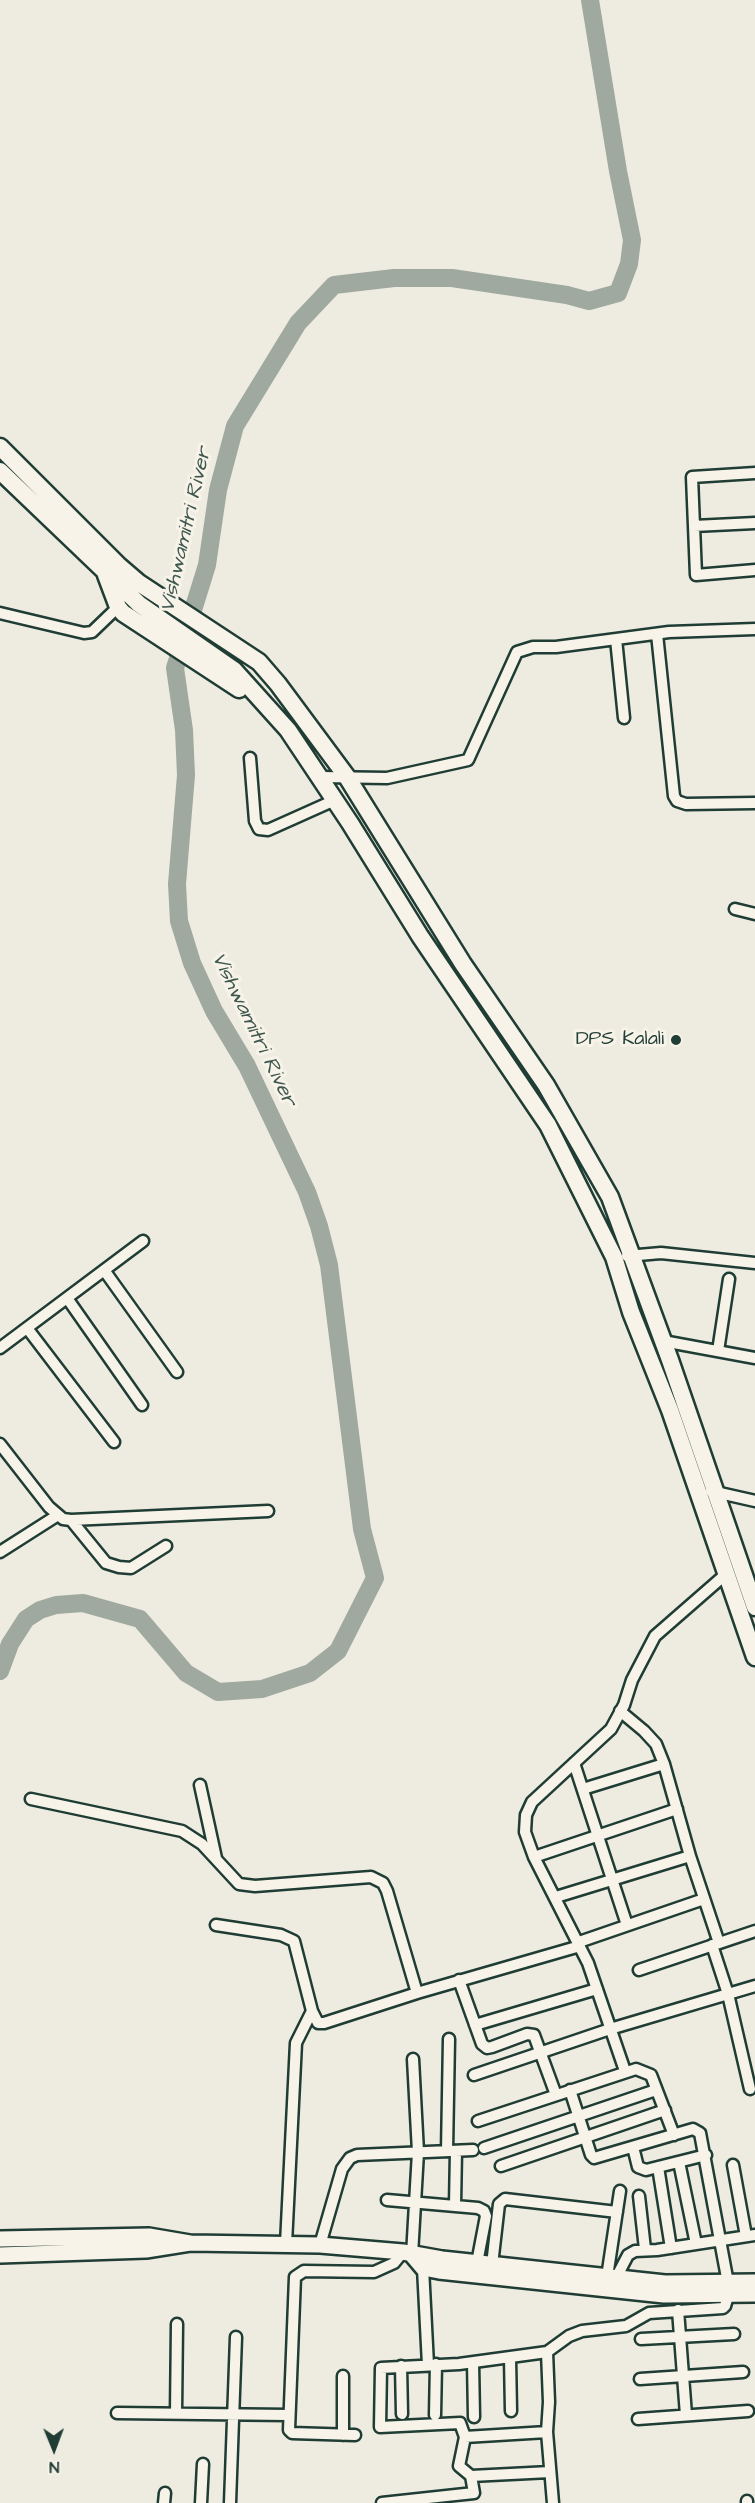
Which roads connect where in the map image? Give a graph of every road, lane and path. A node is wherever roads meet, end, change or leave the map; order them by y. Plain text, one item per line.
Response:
1 (0, 447) edge
2 (0, 471) edge
3 (755, 473) edge
4 (755, 522) edge
5 (694, 526) junction
6 (755, 570) edge
7 (105, 572) junction
8 (123, 612) junction
9 (0, 614) edge
10 (755, 629) edge
11 (657, 634) junction
12 (616, 639) junction
13 (228, 673) junction
14 (624, 718) dead end
15 (250, 758) dead end
16 (320, 777) junction
17 (347, 777) junction
18 (335, 800) junction
19 (755, 803) edge
20 (735, 909) dead end
21 (755, 914) edge
22 (143, 1241) dead end
23 (631, 1256) junction
24 (614, 1257) junction
25 (755, 1263) edge
26 (104, 1270) junction
27 (729, 1279) dead end
28 (67, 1298) junction
29 (27, 1328) junction
30 (663, 1341) junction
31 (0, 1348) edge
32 (718, 1351) junction
33 (755, 1358) edge
34 (177, 1372) dead end
35 (142, 1405) dead end
36 (114, 1442) dead end
37 (0, 1444) edge
38 (697, 1489) junction
39 (714, 1492) junction
40 (755, 1501) edge
41 (268, 1511) dead end
42 (58, 1515) junction
43 (70, 1520) junction
44 (166, 1546) dead end
45 (0, 1552) edge
46 (726, 1574) junction
47 (755, 1607) edge
48 (755, 1657) edge
49 (621, 1712) junction
50 (574, 1762) junction
51 (664, 1764) junction
52 (200, 1785) dead end
53 (583, 1789) junction
54 (31, 1799) dead end
55 (677, 1809) junction
56 (598, 1836) junction
57 (690, 1856) junction
58 (534, 1857) junction
59 (216, 1858) junction
60 (612, 1880) junction
61 (555, 1897) junction
62 (704, 1899) junction
63 (216, 1925) dead end
64 (627, 1925) junction
65 (755, 1931) edge
66 (580, 1944) junction
67 (715, 1944) junction
68 (639, 1970) dead end
69 (459, 1980) junction
70 (755, 1986) edge
71 (597, 1989) junction
72 (417, 1993) junction
73 (728, 1994) junction
74 (312, 2011) junction
75 (475, 2025) junction
76 (610, 2029) junction
77 (449, 2039) dead end
78 (541, 2054) junction
79 (413, 2059) dead end
80 (625, 2071) junction
81 (474, 2075) dead end
82 (570, 2090) junction
83 (656, 2090) junction
84 (750, 2090) dead end
85 (556, 2095) junction
86 (665, 2110) junction
87 (577, 2116) junction
88 (478, 2121) dead end
89 (674, 2135) junction
90 (586, 2138) junction
91 (633, 2147) junction
92 (484, 2148) dead end
93 (472, 2150) dead end
94 (451, 2151) junction
95 (418, 2152) junction
96 (706, 2155) junction
97 (679, 2162) junction
98 (501, 2166) dead end
99 (733, 2166) dead end
100 (658, 2167) junction
101 (620, 2191) dead end
102 (639, 2196) dead end
103 (387, 2200) dead end
104 (415, 2202) junction
105 (455, 2205) junction
106 (617, 2212) junction
107 (751, 2235) edge
108 (0, 2239) edge
109 (720, 2240) junction
110 (190, 2243) junction
111 (286, 2244) junction
112 (696, 2244) junction
113 (320, 2245) junction
114 (671, 2248) junction
115 (645, 2249) junction
116 (408, 2253) junction
117 (0, 2255) edge
118 (485, 2264) junction
119 (423, 2268) junction
120 (612, 2277) junction
121 (755, 2282) edge
122 (728, 2289) junction
123 (755, 2295) edge
124 (678, 2310) junction
125 (177, 2324) dead end
126 (734, 2334) dead end
127 (236, 2337) dead end
128 (680, 2337) junction
129 (641, 2339) dead end
130 (547, 2352) junction
131 (510, 2358) junction
132 (473, 2362) junction
133 (432, 2365) junction
134 (401, 2366) junction
135 (743, 2372) dead end
136 (343, 2376) dead end
137 (683, 2376) junction
138 (640, 2379) dead end
139 (511, 2411) dead end
140 (748, 2411) dead end
141 (117, 2413) dead end
142 (176, 2413) junction
143 (234, 2414) junction
144 (402, 2414) dead end
145 (288, 2415) junction
146 (435, 2415) dead end
147 (686, 2415) junction
148 (474, 2417) dead end
149 (638, 2419) dead end
150 (547, 2432) junction
151 (343, 2434) junction
152 (355, 2435) dead end
153 (465, 2437) junction
154 (203, 2464) dead end
155 (550, 2472) junction
156 (471, 2476) junction
157 (201, 2503) edge
158 (230, 2503) edge
159 (382, 2503) edge
160 (553, 2503) edge

1 - 17 main road
2 - 7 main road
3 - 5 street
4 - 5 street
5 - 6 street
7 - 8 main road
7 - 13 main road
8 - 9 street
8 - 13 main road
10 - 11 street
11 - 12 street
11 - 19 street
12 - 14 street
12 - 17 street
13 - 16 main road
15 - 18 street
16 - 17 street
16 - 18 main road
17 - 23 main road
18 - 24 main road
20 - 21 street
22 - 26 street
23 - 24 street
23 - 25 street
23 - 30 main road
24 - 38 main road
26 - 28 street
26 - 34 street
27 - 32 street
28 - 29 street
28 - 35 street
29 - 31 street
29 - 36 street
30 - 32 street
30 - 39 main road
32 - 33 street
37 - 42 street
38 - 39 street
38 - 46 main road
39 - 40 street
39 - 47 main road
41 - 43 street
42 - 43 street
42 - 45 street
43 - 44 street
46 - 48 main road
46 - 49 street
49 - 50 street
49 - 51 street
50 - 53 street
50 - 58 street
51 - 53 street
51 - 55 street
52 - 59 street
53 - 56 street
54 - 59 street
55 - 56 street
55 - 57 street
56 - 58 street
56 - 60 street
57 - 60 street
57 - 62 street
58 - 61 street
59 - 72 street
60 - 61 street
60 - 64 street
61 - 66 street
62 - 64 street
62 - 67 street
63 - 74 street
64 - 66 street
65 - 67 street
66 - 69 street
66 - 71 street
67 - 68 street
67 - 73 street
69 - 72 street
69 - 75 street
70 - 73 street
71 - 75 street
71 - 76 street
72 - 74 street
73 - 76 street
73 - 84 street
74 - 111 street
75 - 78 street
76 - 78 street
76 - 80 street
77 - 94 street
78 - 81 street
78 - 85 street
79 - 95 street
80 - 82 street
80 - 83 street
82 - 85 street
82 - 87 street
83 - 86 street
83 - 87 street
85 - 88 street
86 - 89 street
86 - 90 street
87 - 90 street
87 - 92 street
89 - 91 street
89 - 96 street
90 - 91 street
90 - 98 street
91 - 100 street
93 - 94 street
94 - 95 street
94 - 105 street
95 - 104 street
95 - 113 street
96 - 97 street
96 - 109 street
97 - 100 street
97 - 112 street
99 - 107 street
100 - 114 street
101 - 106 street
102 - 115 street
103 - 104 street
104 - 105 street
104 - 116 street
105 - 118 street
106 - 118 street
106 - 120 street
107 - 109 street
108 - 110 street
109 - 112 street
109 - 122 street
110 - 111 street
110 - 117 street
111 - 113 street
112 - 114 street
113 - 116 street
114 - 115 street
115 - 120 street
116 - 118 street
116 - 119 street
116 - 145 street
118 - 120 street
119 - 122 street
119 - 133 street
120 - 122 street
121 - 122 street
122 - 123 street
122 - 124 street
124 - 128 street
124 - 130 street
125 - 142 street
126 - 128 street
127 - 143 street
128 - 129 street
128 - 137 street
130 - 131 street
130 - 150 street
131 - 132 street
131 - 139 street
132 - 133 street
132 - 148 street
133 - 134 street
133 - 146 street
134 - 144 street
134 - 153 street
135 - 137 street
136 - 151 street
137 - 138 street
137 - 147 street
140 - 147 street
141 - 142 street
142 - 143 street
143 - 145 street
143 - 158 street
145 - 151 street
147 - 149 street
150 - 153 street
150 - 155 street
151 - 152 street
153 - 156 street
154 - 157 street
155 - 156 street
155 - 160 street
156 - 159 street

